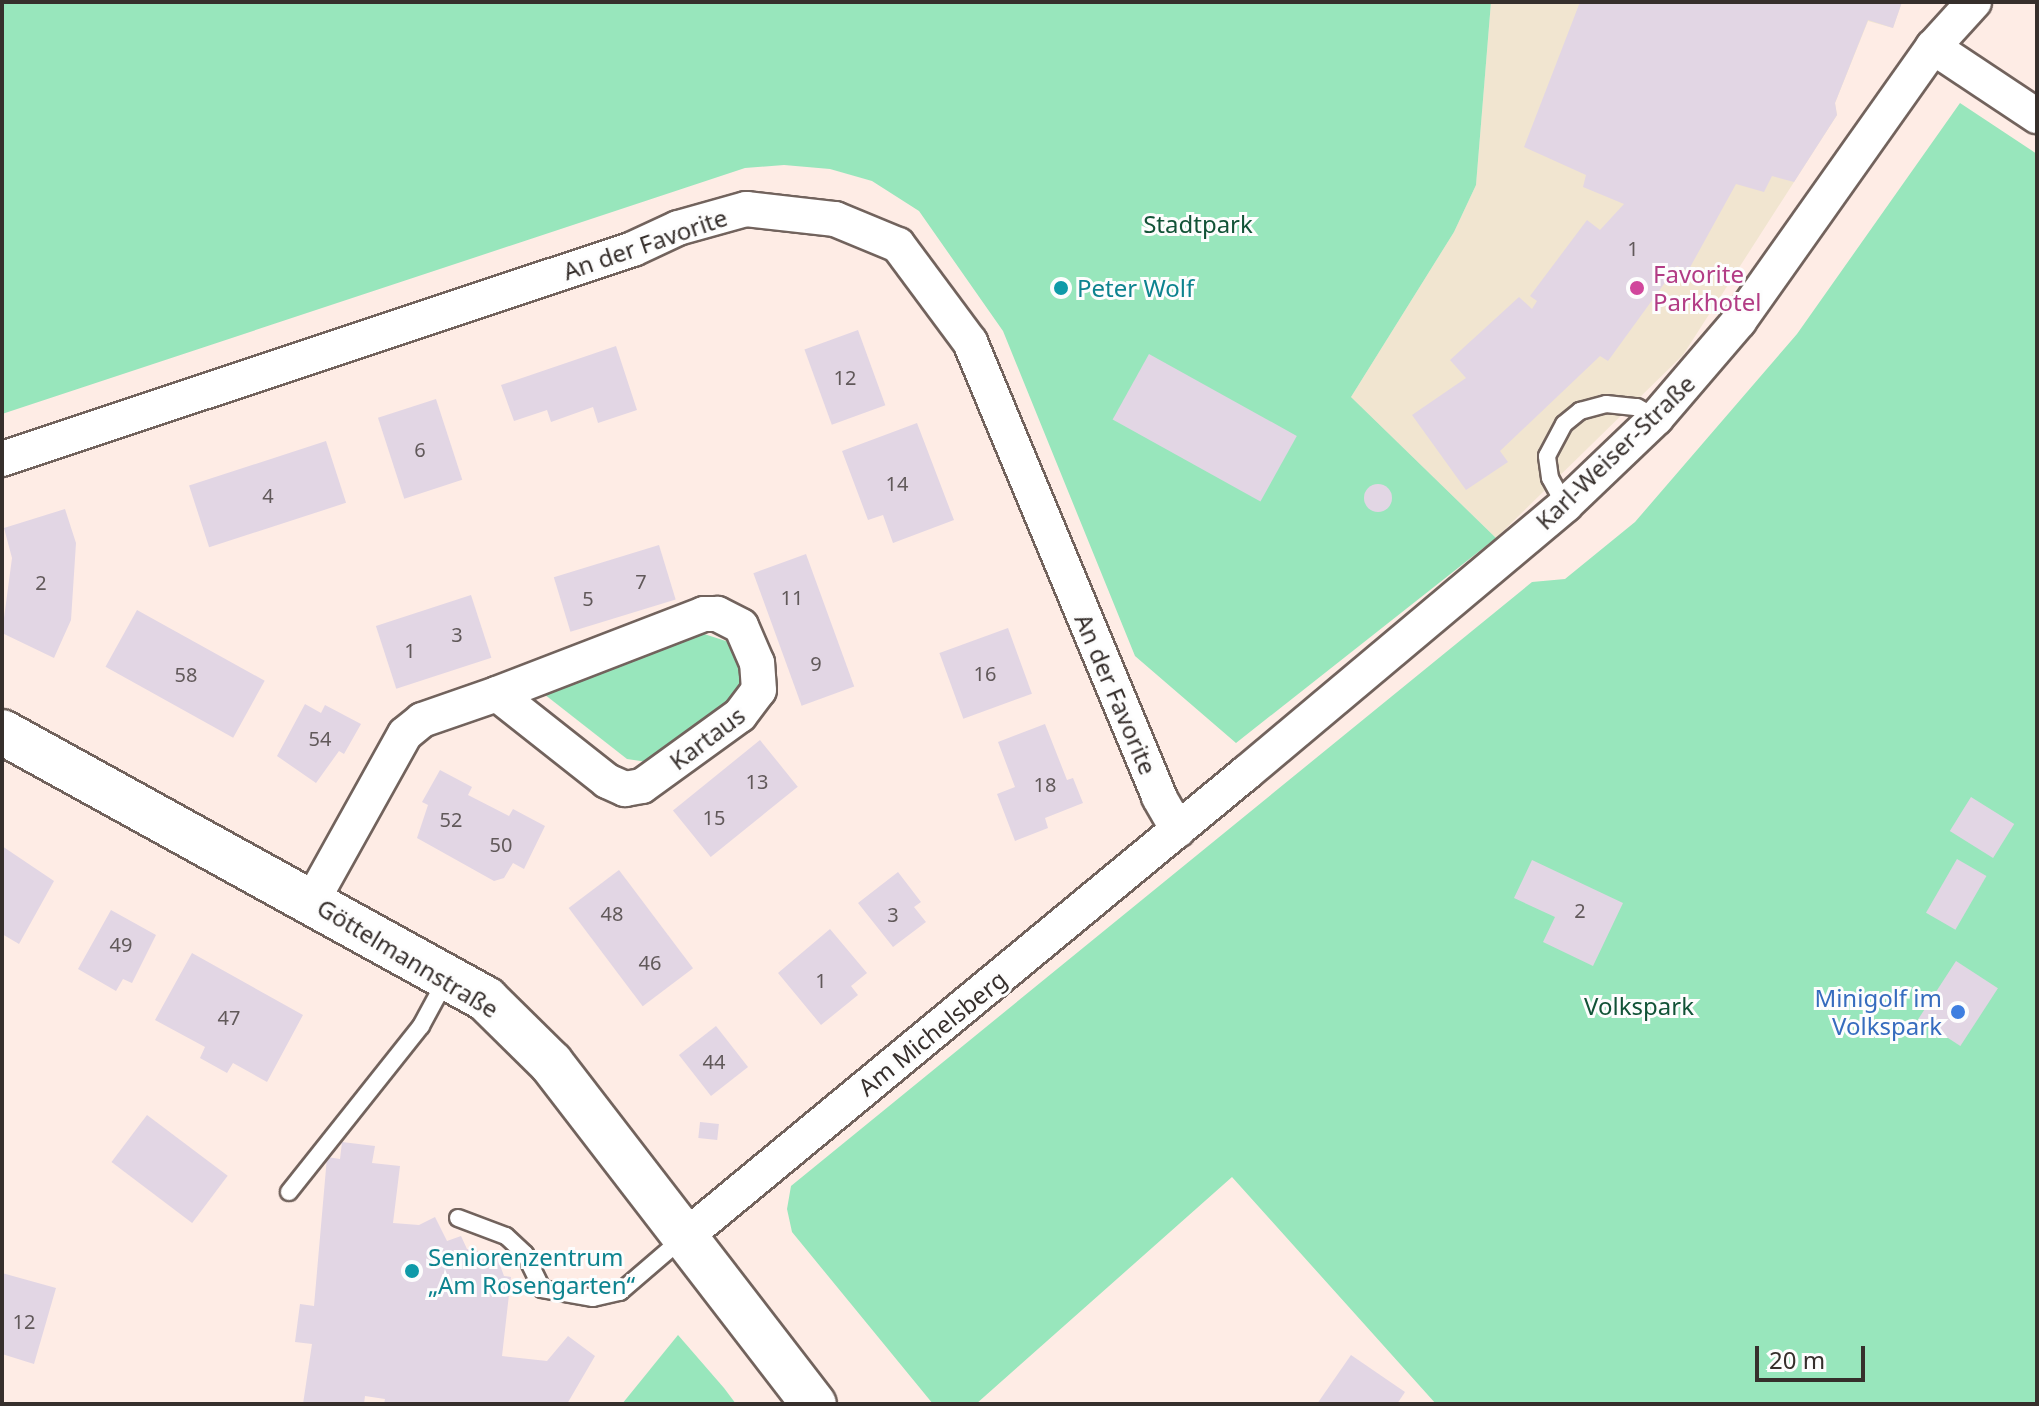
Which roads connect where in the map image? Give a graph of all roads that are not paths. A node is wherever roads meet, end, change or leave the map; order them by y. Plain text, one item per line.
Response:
1 (1974, 2) edge
2 (1933, 47) junction
3 (2037, 116) edge
4 (1656, 418) junction
5 (2, 459) edge
6 (1565, 505) junction
7 (497, 694) junction
8 (2, 732) edge
9 (1178, 830) junction
10 (312, 901) junction
11 (447, 977) junction
12 (289, 1192) dead end
13 (458, 1218) dead end
14 (686, 1236) junction
15 (814, 1404) edge

1 - 2 street, Karl-Weiser-Straße
2 - 3 street
2 - 4 street, Karl-Weiser-Straße
4 - 6 street, Karl-Weiser-Straße
4 - 6 lane
5 - 9 street, An der Favorite
6 - 9 street, Karl-Weiser-Straße
7 - 7 street, Kartaus
7 - 10 street, Kartaus
8 - 10 street, Göttelmannstraße
9 - 14 street, Am Michelsberg
10 - 11 street, Göttelmannstraße
11 - 12 lane
11 - 14 street, Göttelmannstraße
13 - 14 lane
14 - 15 street, Göttelmannstraße

